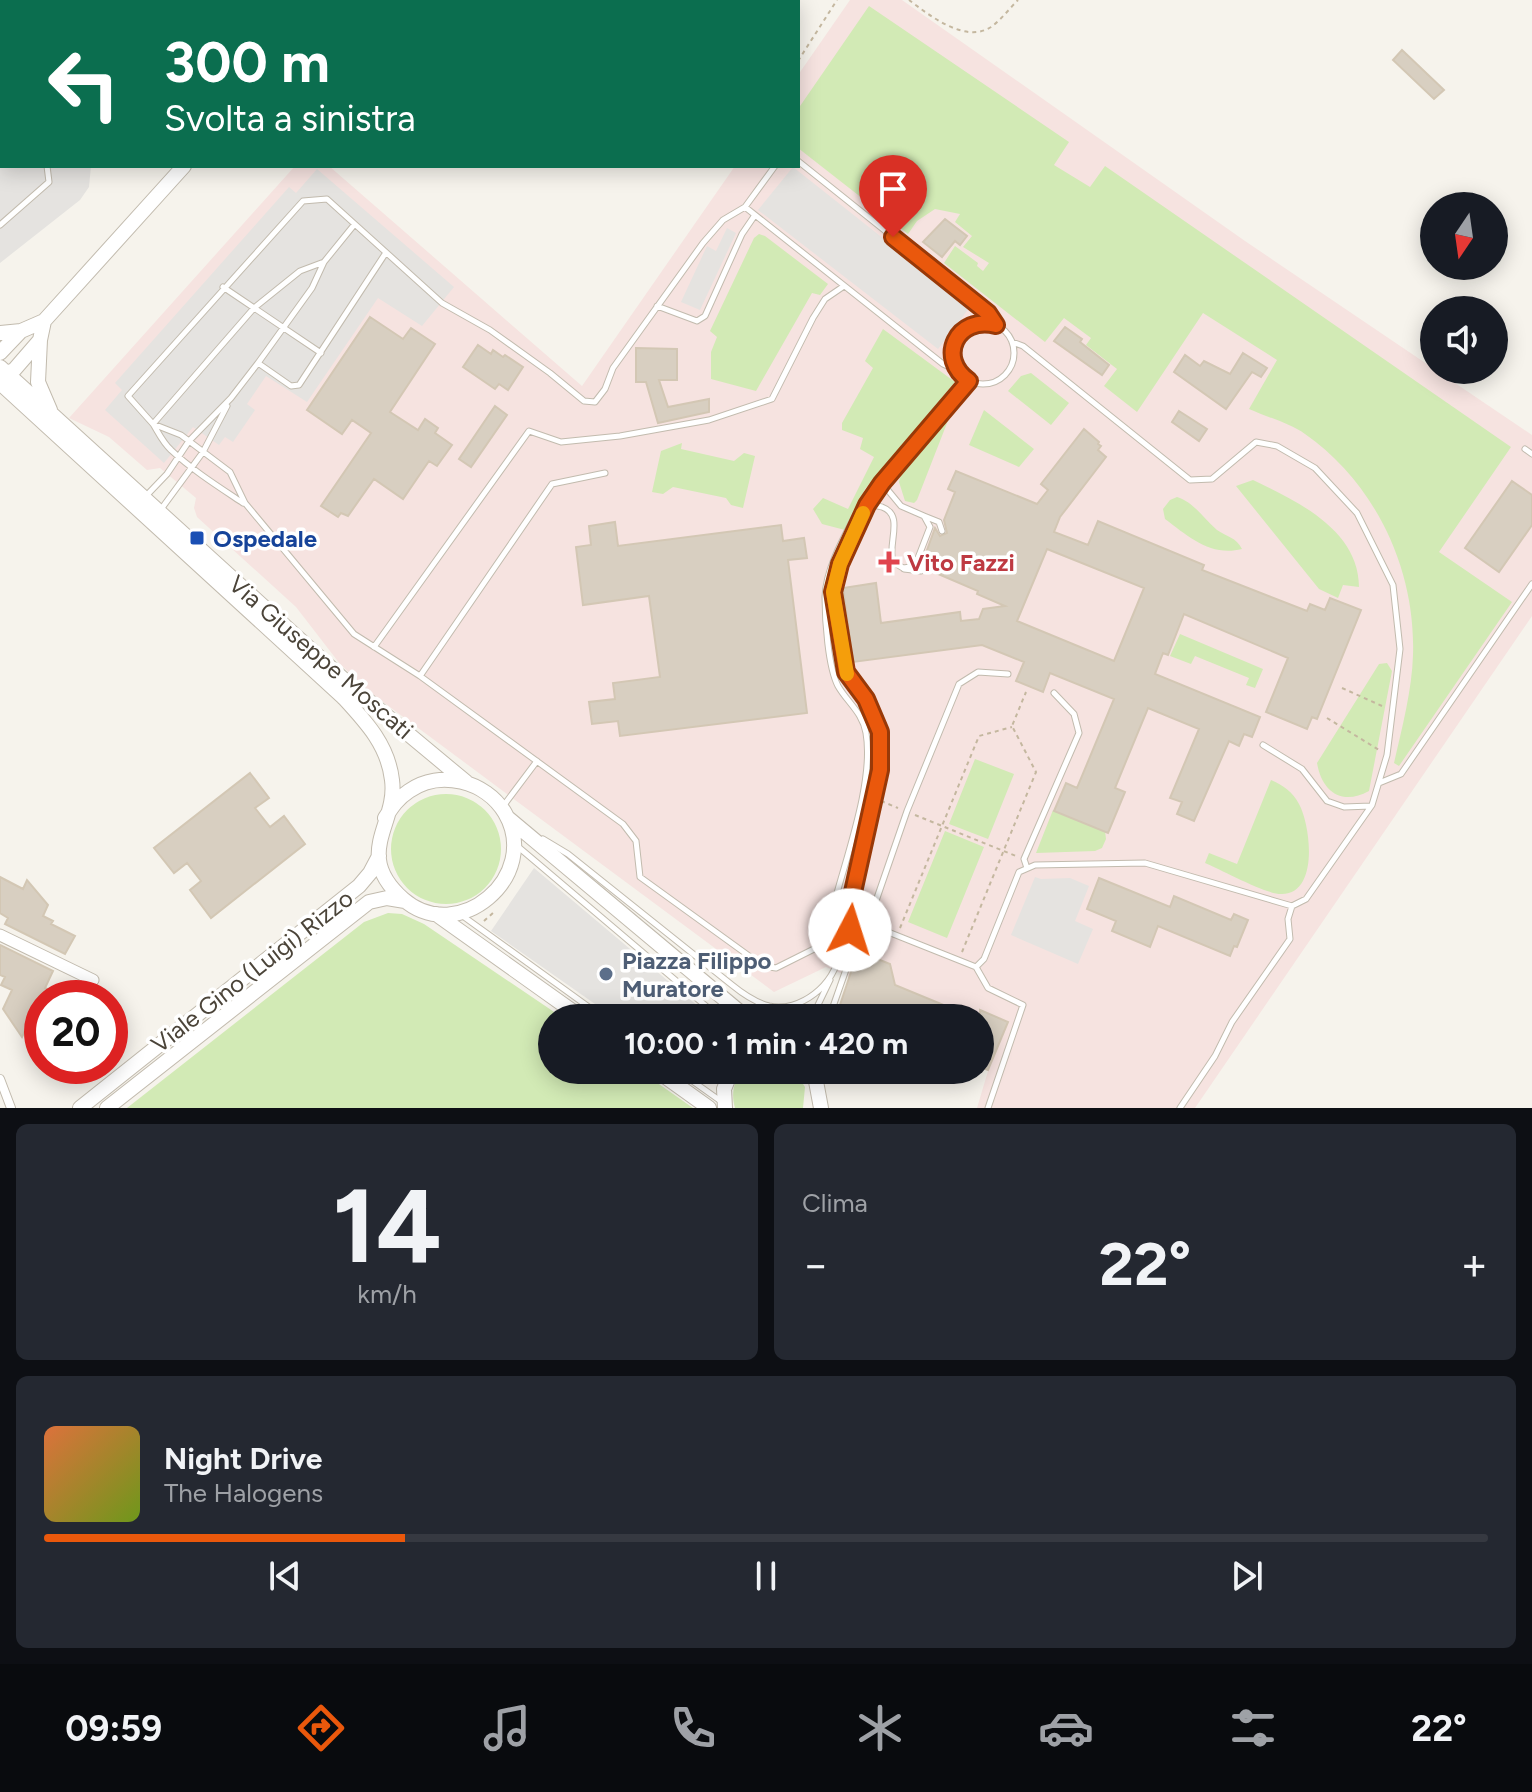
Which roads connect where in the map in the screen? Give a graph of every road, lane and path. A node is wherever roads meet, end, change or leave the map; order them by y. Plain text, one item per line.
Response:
1 (837, 0) edge
2 (909, 0) edge
3 (1018, 0) edge
4 (800, 58) edge
5 (800, 163) edge
6 (47, 168) edge
7 (182, 168) edge
8 (774, 168) edge
9 (745, 207) junction
10 (755, 215) junction
11 (0, 225) edge
12 (354, 225) junction
13 (385, 254) junction
14 (324, 262) junction
15 (844, 286) junction
16 (223, 287) junction
17 (657, 306) junction
18 (254, 308) junction
19 (44, 321) junction
20 (996, 325) junction
21 (282, 328) junction
22 (21, 331) junction
23 (0, 333) edge
24 (40, 340) junction
25 (1012, 342) junction
26 (0, 353) edge
27 (321, 353) junction
28 (258, 363) junction
29 (958, 371) junction
30 (2, 375) edge
31 (969, 381) junction
32 (231, 398) junction
33 (52, 416) junction
34 (153, 424) junction
35 (189, 441) junction
36 (1525, 449) dead end
37 (203, 452) junction
38 (1532, 454) edge
39 (179, 457) junction
40 (193, 467) junction
41 (605, 473) dead end
42 (882, 483) junction
43 (144, 498) junction
44 (245, 503) junction
45 (867, 505) junction
46 (159, 512) junction
47 (924, 516) junction
48 (942, 531) dead end
49 (929, 562) dead end
50 (903, 568) junction
51 (1532, 584) edge
52 (374, 647) junction
53 (1008, 674) dead end
54 (420, 676) junction
55 (1342, 688) dead end
56 (1026, 692) dead end
57 (1054, 693) dead end
58 (1394, 710) junction
59 (1327, 718) dead end
60 (1012, 726) junction
61 (1263, 745) dead end
62 (1387, 755) junction
63 (537, 761) junction
64 (467, 783) junction
65 (1378, 784) junction
66 (874, 798) junction
67 (1372, 805) junction
68 (907, 811) junction
69 (508, 816) junction
70 (385, 818) junction
71 (942, 826) junction
72 (514, 844) junction
73 (1004, 851) junction
74 (379, 856) junction
75 (1024, 859) junction
76 (1027, 868) junction
77 (405, 901) junction
78 (1292, 906) junction
79 (459, 913) junction
80 (436, 914) junction
81 (868, 924) junction
82 (850, 930) junction
83 (0, 935) edge
84 (896, 936) junction
85 (840, 940) junction
86 (959, 961) junction
87 (976, 967) junction
88 (834, 972) junction
89 (93, 980) dead end
90 (562, 1004) edge
91 (585, 1004) edge
92 (703, 1004) edge
93 (730, 1004) edge
94 (818, 1004) edge
95 (834, 1004) edge
96 (0, 1079) edge
97 (680, 1084) edge
98 (693, 1084) edge
99 (725, 1084) edge
100 (719, 1107) edge
101 (11, 1108) edge
102 (80, 1108) edge
103 (107, 1108) edge
104 (988, 1108) edge
105 (1180, 1108) edge

1 - 4 path
2 - 3 path
5 - 20 lane
6 - 11 lane
7 - 19 street
8 - 9 lane
9 - 10 lane
9 - 17 lane
10 - 15 lane
10 - 17 lane
12 - 13 lane
12 - 14 lane
12 - 16 lane
13 - 17 lane
13 - 27 lane
14 - 18 lane
14 - 21 lane
15 - 29 lane
15 - 52 lane
16 - 18 lane
16 - 34 lane
18 - 21 lane
18 - 34 lane
19 - 22 street
19 - 24 street
20 - 25 lane
20 - 29 lane
21 - 27 lane
21 - 28 lane
22 - 23 street
22 - 26 street
24 - 30 street
24 - 33 street
25 - 31 lane
25 - 58 lane
27 - 28 lane
28 - 32 lane
29 - 31 lane
30 - 33 street, Via Giuseppe Moscati
30 - 70 street, Via Giuseppe Moscati
31 - 42 lane
32 - 35 lane
32 - 37 lane
33 - 43 street, Via Giuseppe Moscati
34 - 35 lane
34 - 39 lane
35 - 37 lane
35 - 39 lane
36 - 38 lane
37 - 40 lane
37 - 44 lane
39 - 40 lane
39 - 43 lane
40 - 44 lane
40 - 46 lane
41 - 54 lane
42 - 45 lane
42 - 47 lane
43 - 46 street, Via Giuseppe Moscati
44 - 52 lane
45 - 50 lane
45 - 66 lane
45 - 85 lane
46 - 64 street, Via Giuseppe Moscati
47 - 48 lane
47 - 50 lane
49 - 50 lane
51 - 65 lane
52 - 54 lane
53 - 68 lane
54 - 63 lane
55 - 58 path
56 - 60 path
57 - 75 lane
58 - 62 lane
59 - 62 path
60 - 71 path
60 - 73 path
61 - 67 lane
62 - 65 lane
63 - 69 lane
63 - 85 lane
64 - 69 street, Via Giuseppe Moscati
64 - 70 street
65 - 67 lane
66 - 68 path
66 - 82 lane
67 - 78 lane
68 - 71 path
68 - 81 lane
69 - 72 street
69 - 88 lane
69 - 93 street, Via Giuseppe Moscati
70 - 74 street, Via Giuseppe Moscati
71 - 73 path
71 - 84 path
72 - 79 street
72 - 92 lane
73 - 75 path
73 - 86 path
74 - 77 street
74 - 102 street, Viale Gino (Luigi) Rizzo
75 - 76 lane
76 - 78 lane
76 - 87 lane
77 - 80 street
77 - 103 street, Viale Gino (Luigi) Rizzo
78 - 105 lane
79 - 80 street
79 - 91 lane
80 - 90 street
81 - 82 lane
81 - 84 lane
82 - 95 lane
83 - 89 street
84 - 86 lane
85 - 88 lane
86 - 87 lane
87 - 104 lane
88 - 94 lane
96 - 101 street
97 - 100 street
98 - 100 lane
99 - 100 street

